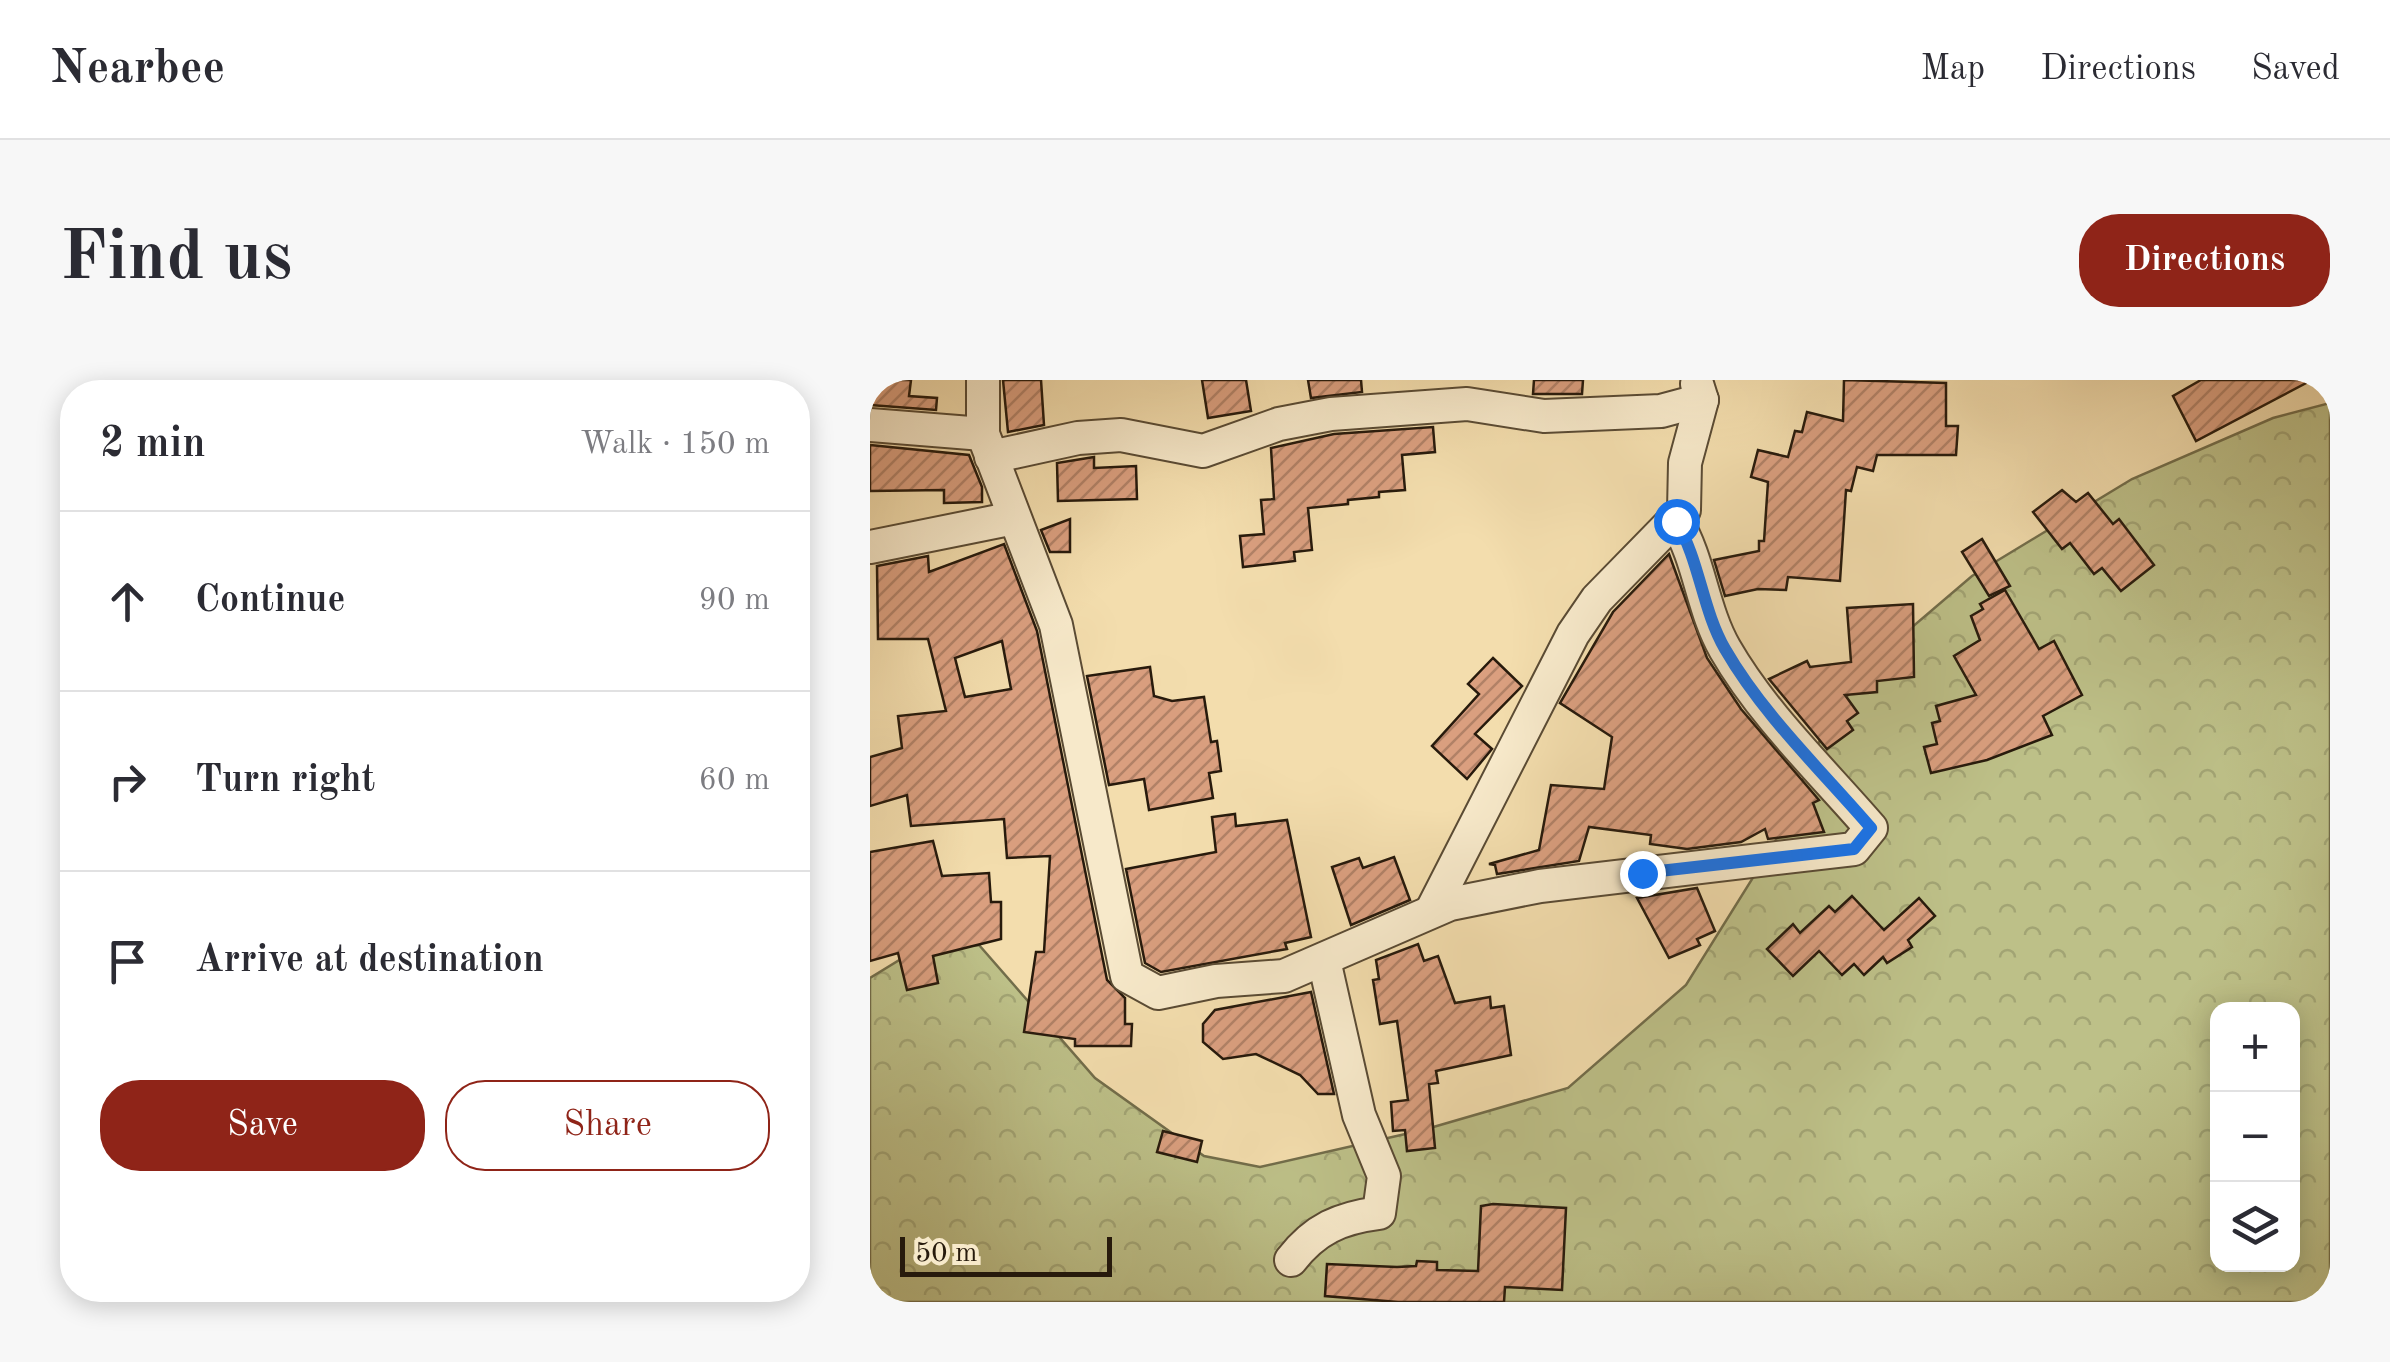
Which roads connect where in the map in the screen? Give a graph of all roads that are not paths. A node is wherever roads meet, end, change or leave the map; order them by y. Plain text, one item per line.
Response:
1 (983, 380) edge
2 (1698, 390) edge
3 (870, 425) edge
4 (987, 445) junction
5 (1014, 518) junction
6 (1676, 521) junction
7 (870, 547) edge
8 (1433, 908) junction
9 (1324, 960) junction
10 (1291, 1260) dead end

1 - 4 street
2 - 4 street
2 - 6 street
3 - 4 street
4 - 5 street
5 - 7 street
5 - 9 street
6 - 8 street
6 - 8 street
8 - 9 street
9 - 10 street

